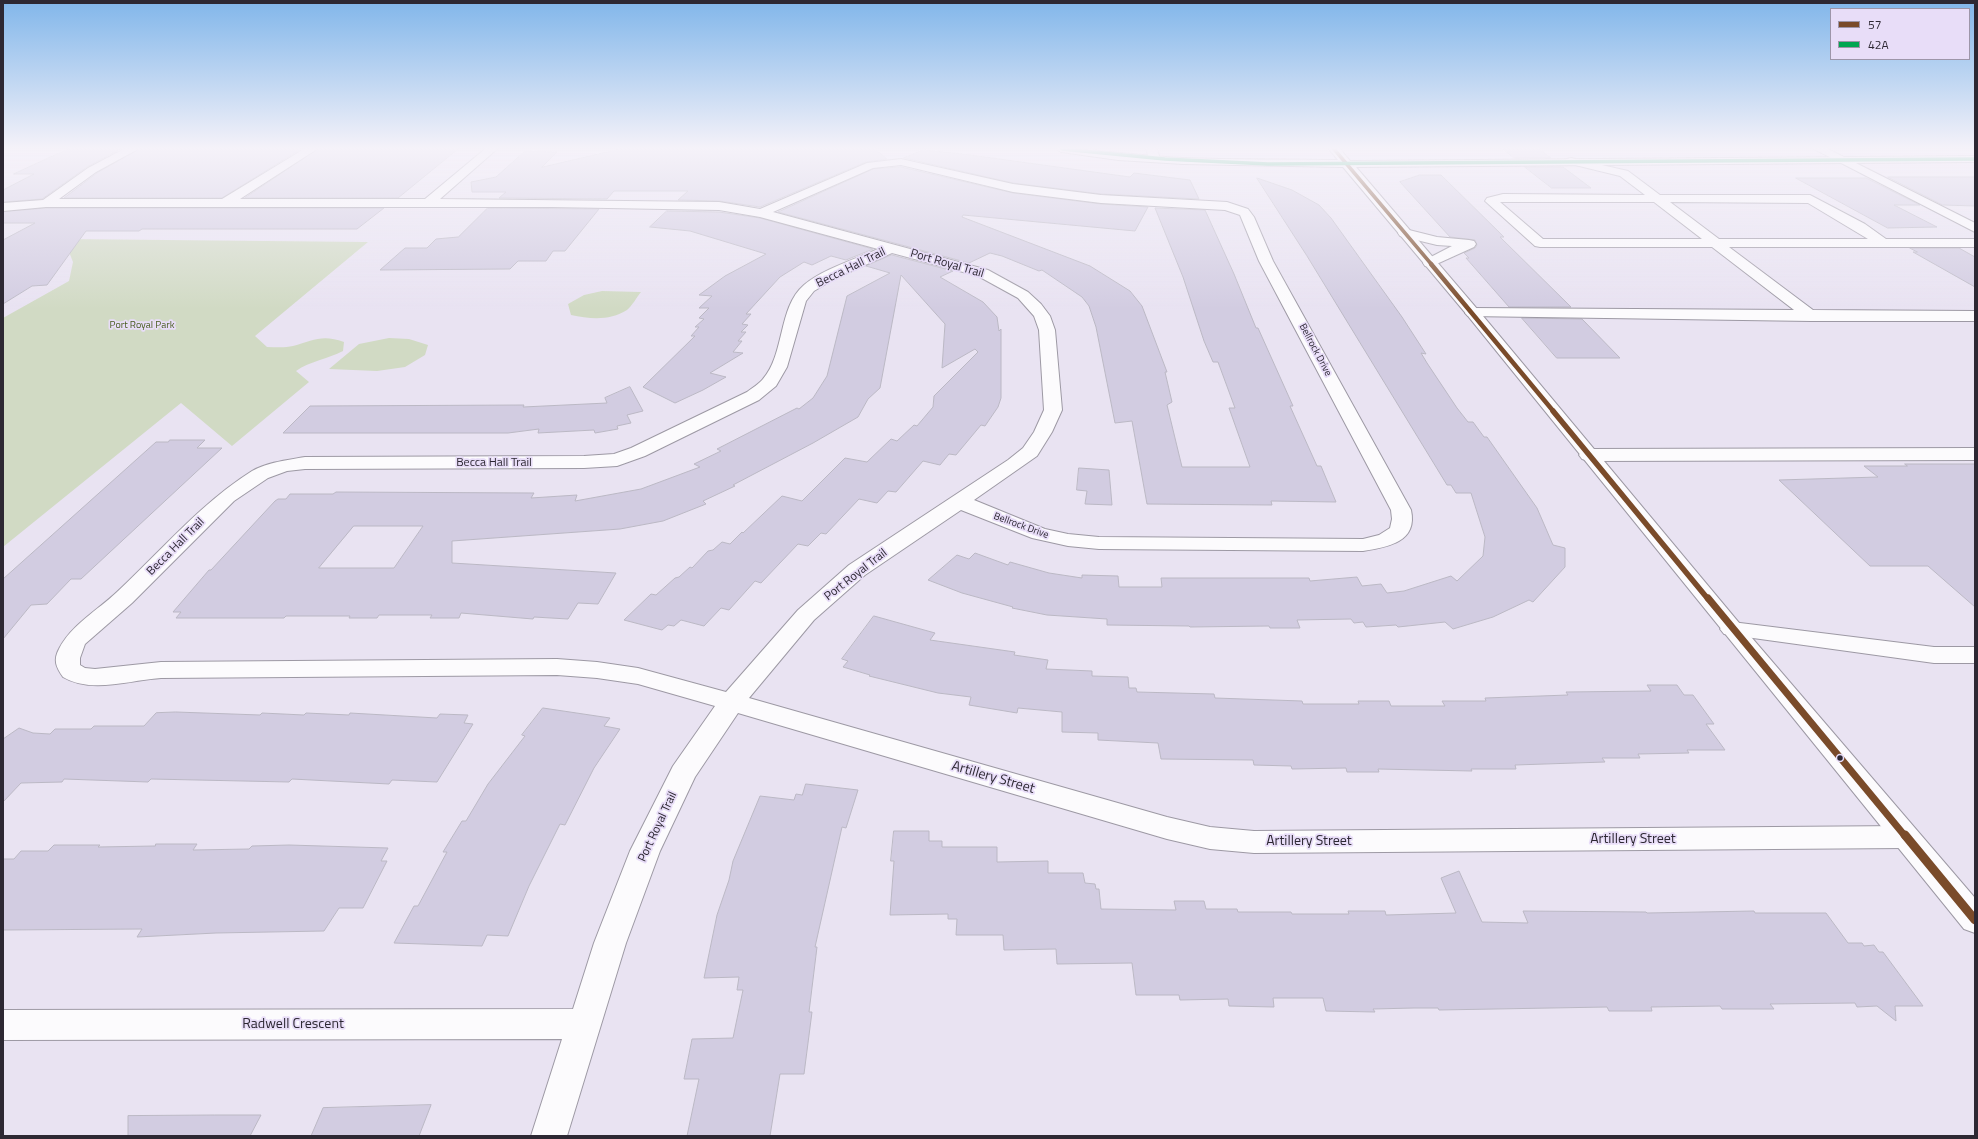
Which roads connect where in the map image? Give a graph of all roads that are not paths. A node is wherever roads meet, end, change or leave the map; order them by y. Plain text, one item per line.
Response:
1 (784, 202) edge
2 (1149, 202) edge
3 (1379, 202) edge
4 (1492, 202) edge
5 (1665, 202) edge
6 (1816, 202) edge
7 (1924, 202) edge
8 (46, 203) joint
9 (225, 203) joint
10 (428, 203) joint
11 (3, 207) edge
12 (761, 212) junction
13 (1975, 228) edge
14 (1405, 233) junction
15 (1883, 242) junction
16 (1716, 243) junction
17 (1975, 243) edge
18 (891, 248) junction
19 (1430, 263) junction
20 (1473, 314) junction
21 (1811, 316) junction
22 (1975, 316) edge
23 (1975, 454) edge
24 (1589, 455) junction
25 (960, 502) junction
26 (1732, 630) junction
27 (1975, 655) edge
28 (731, 703) junction
29 (1905, 837) junction
30 (1975, 920) edge
31 (583, 1024) junction
32 (3, 1025) edge
33 (549, 1136) edge

1 - 12 street, Bellrock Drive
2 - 25 street, Bellrock Drive
3 - 14 street
4 - 16 street
5 - 16 street
6 - 15 street
7 - 13 street
8 - 9 street, Port Royal Trail
8 - 11 street, Port Royal Trail
9 - 10 street, Port Royal Trail
10 - 12 street, Port Royal Trail
12 - 18 street, Port Royal Trail
14 - 19 street
14 - 19 street
15 - 16 street
15 - 17 street
16 - 21 street
18 - 25 street, Port Royal Trail
18 - 28 street, Becca Hall Trail
19 - 20 street
20 - 21 street
20 - 24 street
21 - 22 street
23 - 24 street
24 - 26 street
25 - 28 street, Port Royal Trail
26 - 27 street
26 - 29 street
28 - 29 street, Artillery Street
28 - 31 street, Port Royal Trail
29 - 30 street
31 - 32 street, Radwell Crescent
31 - 33 street, Port Royal Trail

